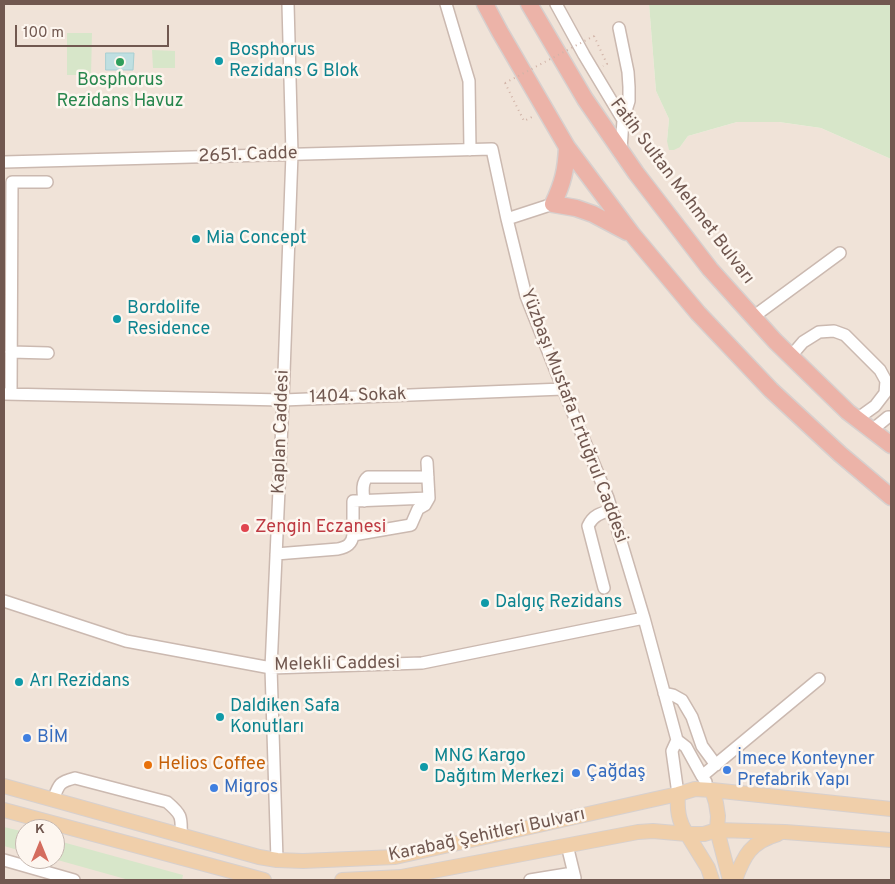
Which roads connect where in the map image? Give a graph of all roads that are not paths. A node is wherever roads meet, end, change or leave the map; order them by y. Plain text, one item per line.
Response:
1 (288, 4) edge
2 (446, 4) edge
3 (486, 4) edge
4 (529, 4) edge
5 (556, 4) edge
6 (619, 28) dead end
7 (623, 120) junction
8 (567, 147) junction
9 (492, 149) joint
10 (470, 150) junction
11 (621, 150) junction
12 (292, 154) junction
13 (4, 162) edge
14 (47, 182) dead end
15 (553, 204) junction
16 (507, 219) junction
17 (632, 234) junction
18 (840, 253) dead end
19 (753, 317) junction
20 (11, 352) junction
21 (48, 352) dead end
22 (791, 356) junction
23 (562, 389) junction
24 (7, 394) edge
25 (283, 400) junction
26 (891, 417) edge
27 (858, 419) junction
28 (872, 430) junction
29 (891, 445) edge
30 (427, 462) dead end
31 (428, 477) junction
32 (891, 497) edge
33 (429, 498) junction
34 (364, 501) junction
35 (612, 510) junction
36 (353, 535) junction
37 (276, 554) junction
38 (604, 588) dead end
39 (4, 601) edge
40 (644, 618) junction
41 (271, 668) junction
42 (819, 679) dead end
43 (664, 693) junction
44 (677, 740) junction
45 (716, 765) junction
46 (702, 776) junction
47 (4, 786) edge
48 (712, 790) junction
49 (678, 794) junction
50 (53, 800) junction
51 (891, 809) edge
52 (4, 810) edge
53 (717, 830) junction
54 (785, 832) junction
55 (687, 834) junction
56 (181, 835) junction
57 (891, 840) edge
58 (567, 846) junction
59 (4, 860) edge
60 (277, 860) junction
61 (574, 876) edge
62 (74, 880) edge
63 (264, 880) edge
64 (342, 880) edge
65 (377, 880) edge
66 (530, 880) edge
67 (712, 880) edge
68 (730, 880) edge
69 (735, 880) edge

1 - 12 street, Kaplan Caddesi
2 - 10 street
3 - 8 highway
4 - 11 highway, Fatih Sultan Mehmet Bulvarı
5 - 7 street
6 - 7 street
7 - 11 street
8 - 15 highway
8 - 17 highway
9 - 10 street, 2651. Cadde
9 - 16 street, Yüzbaşı Mustafa Ertuğrul Caddesi
10 - 12 street, 2651. Cadde
11 - 19 highway, Fatih Sultan Mehmet Bulvarı
12 - 13 street, 2651. Cadde
12 - 25 street, Kaplan Caddesi
14 - 20 street
15 - 16 street
15 - 17 highway
16 - 23 street, Yüzbaşı Mustafa Ertuğrul Caddesi
17 - 32 highway
18 - 19 street
19 - 22 highway, Fatih Sultan Mehmet Bulvarı
20 - 21 street
20 - 24 street
22 - 27 highway, Fatih Sultan Mehmet Bulvarı
22 - 27 street
23 - 25 street, 1404. Sokak
23 - 35 street, Yüzbaşı Mustafa Ertuğrul Caddesi
24 - 25 street, 1404. Sokak
25 - 37 street, Kaplan Caddesi
26 - 28 street
27 - 28 highway, Fatih Sultan Mehmet Bulvarı
28 - 29 highway, Fatih Sultan Mehmet Bulvarı
30 - 31 street
31 - 33 street
31 - 34 street
33 - 34 street
33 - 36 street
34 - 36 street
35 - 38 street
35 - 40 street, Yüzbaşı Mustafa Ertuğrul Caddesi
36 - 37 street
37 - 41 street, Kaplan Caddesi
39 - 41 street, Melekli Caddesi
40 - 41 street, Melekli Caddesi
40 - 43 street, Yüzbaşı Mustafa Ertuğrul Caddesi
41 - 60 street, Kaplan Caddesi
42 - 45 street
43 - 44 street, Yüzbaşı Mustafa Ertuğrul Caddesi
43 - 45 street
44 - 46 street, Yüzbaşı Mustafa Ertuğrul Caddesi
44 - 49 street, Yüzbaşı Mustafa Ertuğrul Caddesi
45 - 46 street
46 - 48 street, Yüzbaşı Mustafa Ertuğrul Caddesi
47 - 50 main road, Karabağ Şehitleri Bulvarı
48 - 49 main road, Karabağ Şehitleri Bulvarı
48 - 51 main road, Karabağ Şehitleri Bulvarı
48 - 53 main road
49 - 55 main road
49 - 60 main road, Karabağ Şehitleri Bulvarı
50 - 56 main road, Karabağ Şehitleri Bulvarı
50 - 56 street
52 - 63 main road
53 - 54 main road, Karabağ Şehitleri Bulvarı
53 - 55 main road, Karabağ Şehitleri Bulvarı
53 - 68 main road
54 - 57 main road, Karabağ Şehitleri Bulvarı
54 - 69 main road
55 - 58 main road, Karabağ Şehitleri Bulvarı
55 - 67 main road
56 - 60 main road, Karabağ Şehitleri Bulvarı
58 - 61 street
58 - 65 main road, Karabağ Şehitleri Bulvarı
59 - 62 street
61 - 66 street
64 - 65 main road, Karabağ Şehitleri Bulvarı

